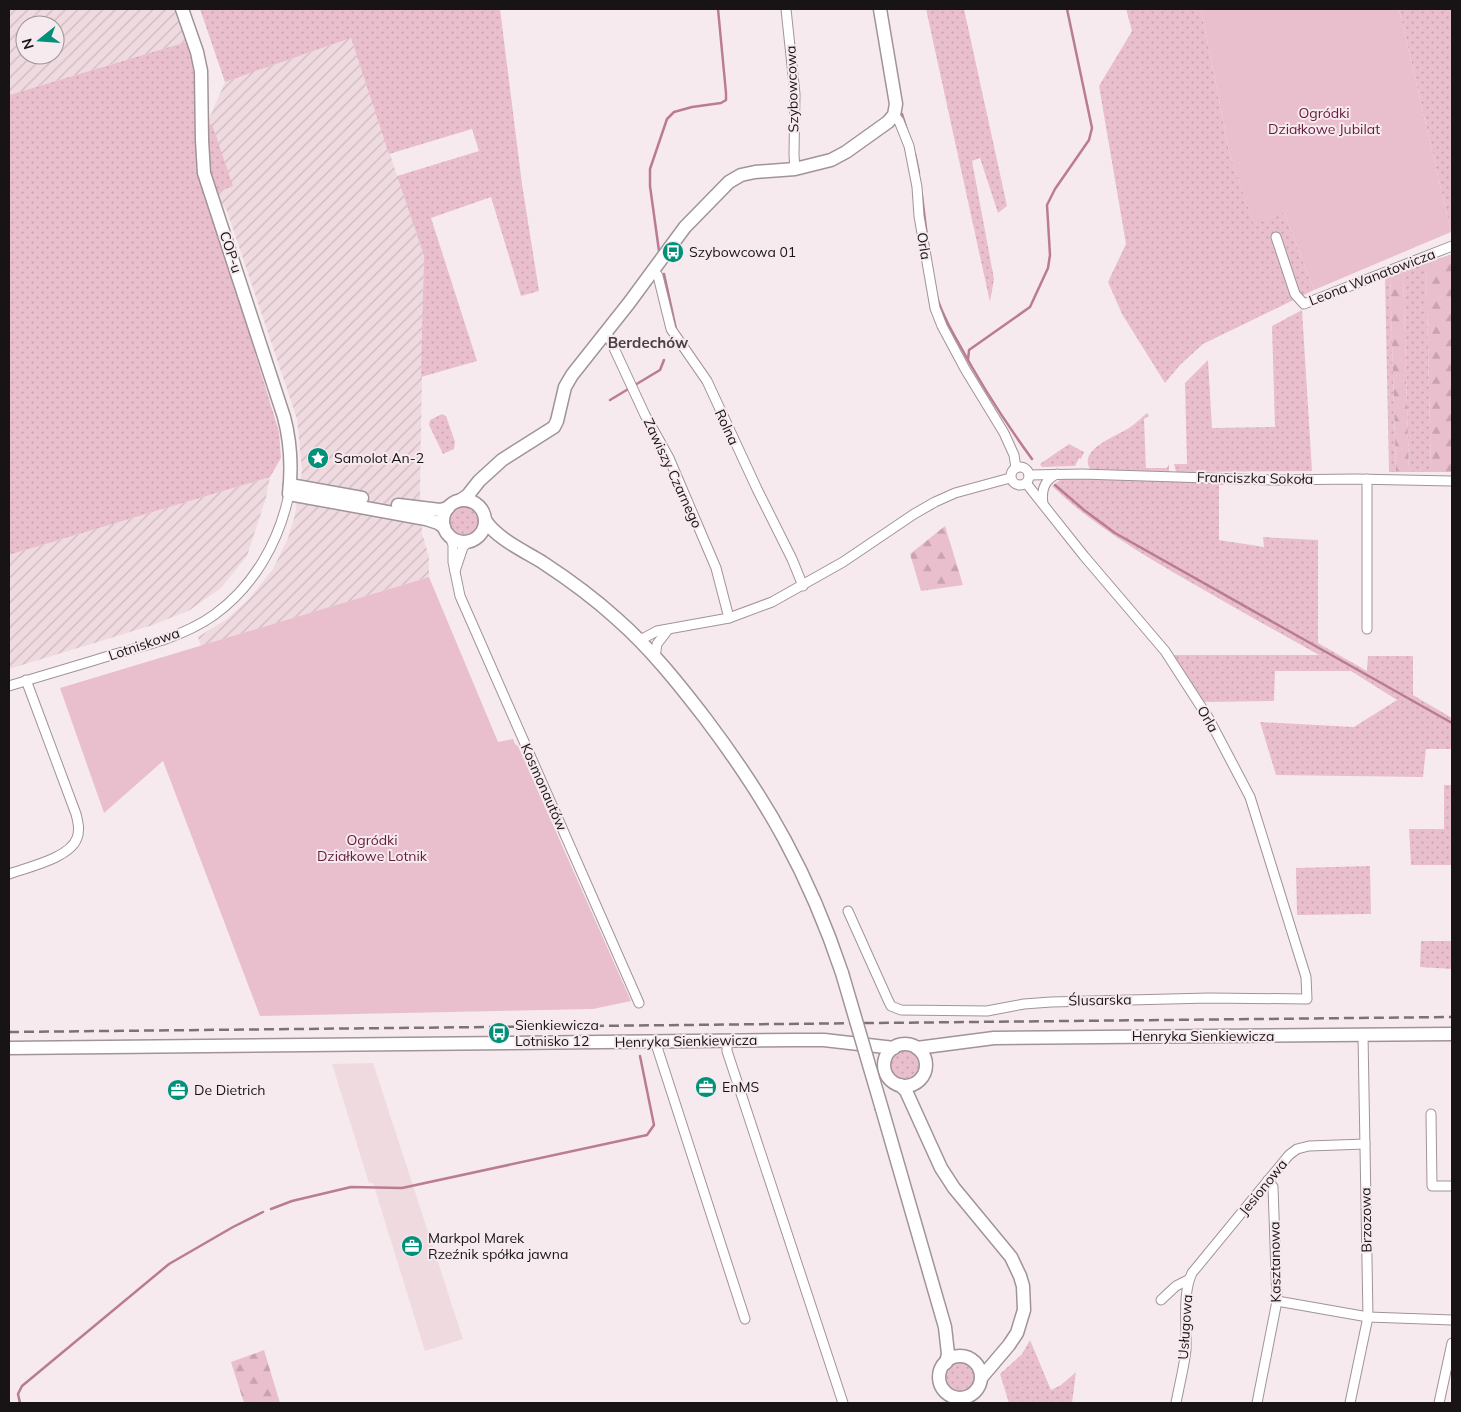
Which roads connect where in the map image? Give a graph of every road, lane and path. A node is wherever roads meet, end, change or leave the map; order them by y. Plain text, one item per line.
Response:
1 (182, 9) edge
2 (786, 9) edge
3 (880, 9) edge
4 (894, 115) junction
5 (796, 168) junction
6 (1276, 237) dead end
7 (1452, 246) edge
8 (653, 270) junction
9 (606, 331) junction
10 (1016, 468) junction
11 (1058, 474) junction
12 (485, 478) junction
13 (1010, 478) junction
14 (1028, 479) junction
15 (1367, 479) junction
16 (1452, 481) edge
17 (289, 489) junction
18 (461, 500) junction
19 (1044, 506) junction
20 (479, 507) junction
21 (448, 508) junction
22 (485, 520) junction
23 (447, 532) junction
24 (472, 540) junction
25 (510, 544) junction
26 (455, 570) junction
27 (803, 586) junction
28 (729, 618) junction
29 (1367, 629) dead end
30 (667, 631) junction
31 (638, 639) junction
32 (655, 657) junction
33 (26, 680) junction
34 (9, 686) edge
35 (9, 874) edge
36 (848, 911) dead end
37 (1307, 999) joint
38 (638, 1002) dead end
39 (1452, 1034) edge
40 (1363, 1035) junction
41 (727, 1040) junction
42 (656, 1041) junction
43 (954, 1044) junction
44 (859, 1045) junction
45 (9, 1048) edge
46 (894, 1048) junction
47 (917, 1048) junction
48 (926, 1064) junction
49 (884, 1065) junction
50 (918, 1081) junction
51 (900, 1085) junction
52 (1431, 1114) dead end
53 (921, 1124) junction
54 (1365, 1144) junction
55 (1268, 1180) junction
56 (1452, 1186) edge
57 (1188, 1280) junction
58 (1161, 1300) dead end
59 (1277, 1301) junction
60 (1368, 1317) junction
61 (745, 1319) dead end
62 (1452, 1320) edge
63 (946, 1327) junction
64 (1452, 1343) edge
65 (1002, 1353) junction
66 (968, 1359) junction
67 (946, 1363) junction
68 (981, 1378) junction
69 (970, 1399) edge
70 (955, 1400) edge
71 (842, 1403) edge
72 (1176, 1403) edge
73 (1257, 1403) edge
74 (1350, 1403) edge
75 (1440, 1403) edge

1 - 17 main road, COP-u
2 - 5 street, Szybowcowa
3 - 4 main road, Orla
4 - 5 main road
4 - 10 street, Orla
5 - 8 main road
6 - 7 street, Leona Wanatowicza
8 - 9 main road
8 - 27 street, Rolna
9 - 12 main road
9 - 28 street, Zawiszy Czarnego
10 - 13 street
10 - 14 street
11 - 14 street, Franciszka Sokoła
11 - 15 street, Franciszka Sokoła
11 - 19 street
12 - 18 main road
12 - 20 main road
13 - 14 street
13 - 27 street
14 - 19 street, Orla
15 - 16 street, Franciszka Sokoła
15 - 29 street
17 - 21 main road
17 - 23 main road
17 - 33 street, Lotniskowa
18 - 20 main road
18 - 21 main road
19 - 37 street, Orla
20 - 22 main road
21 - 23 main road
22 - 24 main road
22 - 25 main road
23 - 24 main road
23 - 26 street, Kosmonautów
24 - 25 main road
24 - 26 street
25 - 31 main road
26 - 38 street, Kosmonautów
27 - 28 street
28 - 30 street
30 - 31 street
30 - 32 street
31 - 32 main road
32 - 63 main road, bridge
33 - 34 street, Lotniskowa
33 - 35 street
36 - 37 street, Ślusarska
39 - 40 main road, Henryka Sienkiewicza
40 - 43 main road, Henryka Sienkiewicza
40 - 54 street, Brzozowa
41 - 42 main road, Henryka Sienkiewicza
41 - 44 main road, Henryka Sienkiewicza
41 - 71 street
42 - 45 main road, Henryka Sienkiewicza
42 - 61 street
43 - 47 main road, Henryka Sienkiewicza
43 - 48 main road, Henryka Sienkiewicza
44 - 46 main road, Henryka Sienkiewicza
44 - 49 main road, Henryka Sienkiewicza
46 - 47 main road
46 - 49 main road
47 - 48 main road
48 - 50 main road
49 - 51 main road
50 - 51 main road
50 - 53 main road
51 - 53 main road
52 - 56 street
53 - 65 main road
54 - 55 street, Jesionowa
54 - 60 street, Brzozowa
55 - 57 street, Jesionowa
55 - 59 street, Kasztanowa
57 - 58 street
57 - 72 street, Usługowa
59 - 60 street
59 - 73 street, Kasztanowa
60 - 62 street
60 - 74 street, Brzozowa
63 - 66 main road
63 - 67 main road
64 - 75 street
65 - 66 main road
65 - 68 main road
66 - 67 main road
66 - 68 main road
67 - 70 main road
68 - 69 main road
69 - 70 main road

